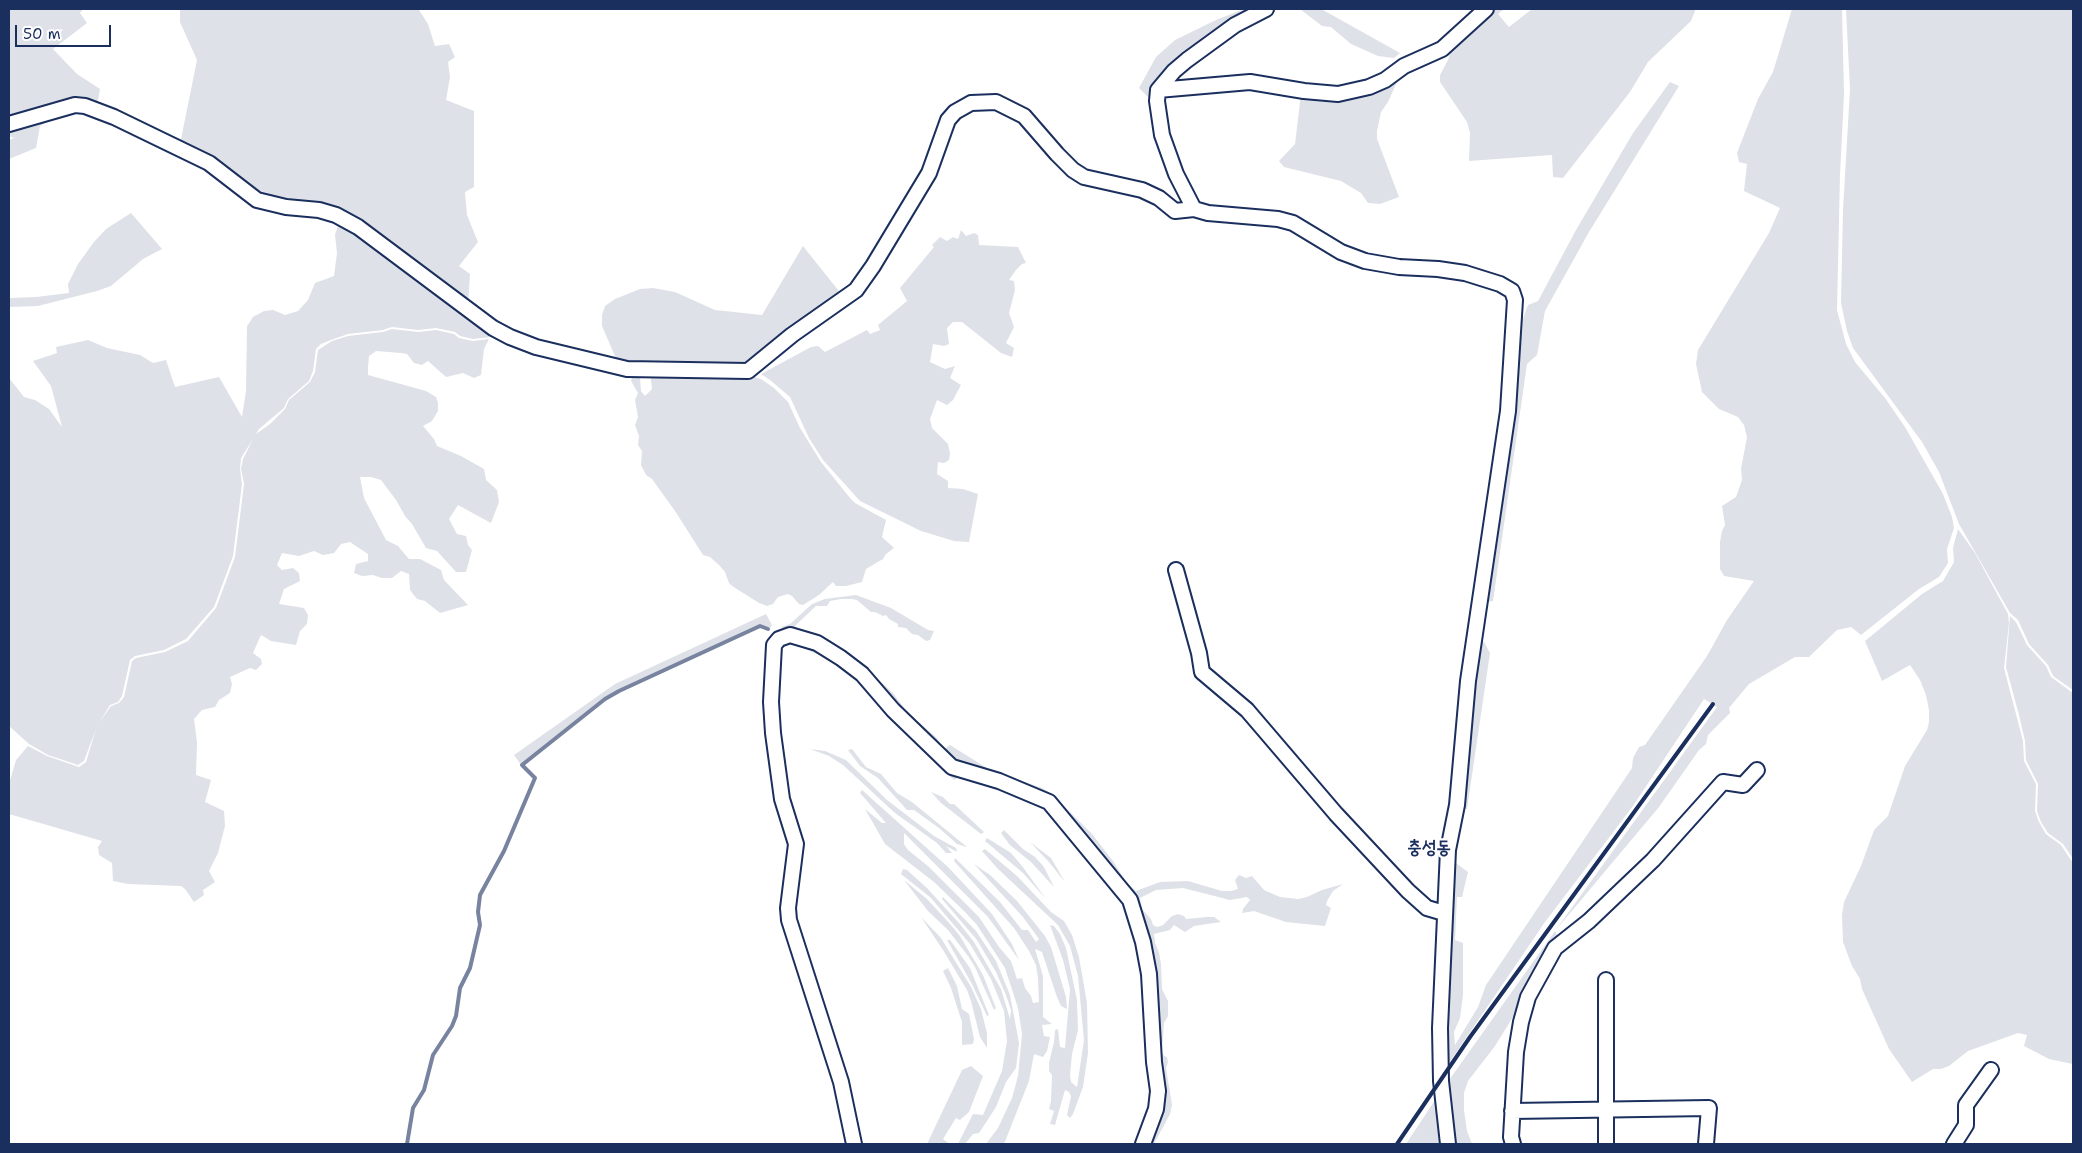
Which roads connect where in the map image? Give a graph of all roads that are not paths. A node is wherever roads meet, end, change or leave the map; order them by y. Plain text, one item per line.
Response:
1 (1266, 9) edge
2 (1486, 9) edge
3 (1158, 90) junction
4 (9, 124) edge
5 (1194, 209) junction
6 (1176, 570) dead end
7 (1757, 770) dead end
8 (1444, 913) junction
9 (1606, 980) dead end
10 (1991, 1070) dead end
11 (1606, 1110) junction
12 (1512, 1111) junction
13 (854, 1144) edge
14 (1143, 1144) edge
15 (1448, 1144) edge
16 (1513, 1144) edge
17 (1606, 1144) edge
18 (1706, 1144) edge
19 (1954, 1144) edge

1 - 3 street
2 - 3 street
3 - 5 street
4 - 5 street
5 - 8 street
6 - 8 street
7 - 12 street
8 - 15 street
9 - 11 street
10 - 19 street
11 - 12 street
11 - 17 street
11 - 18 street
12 - 16 street
13 - 14 street

